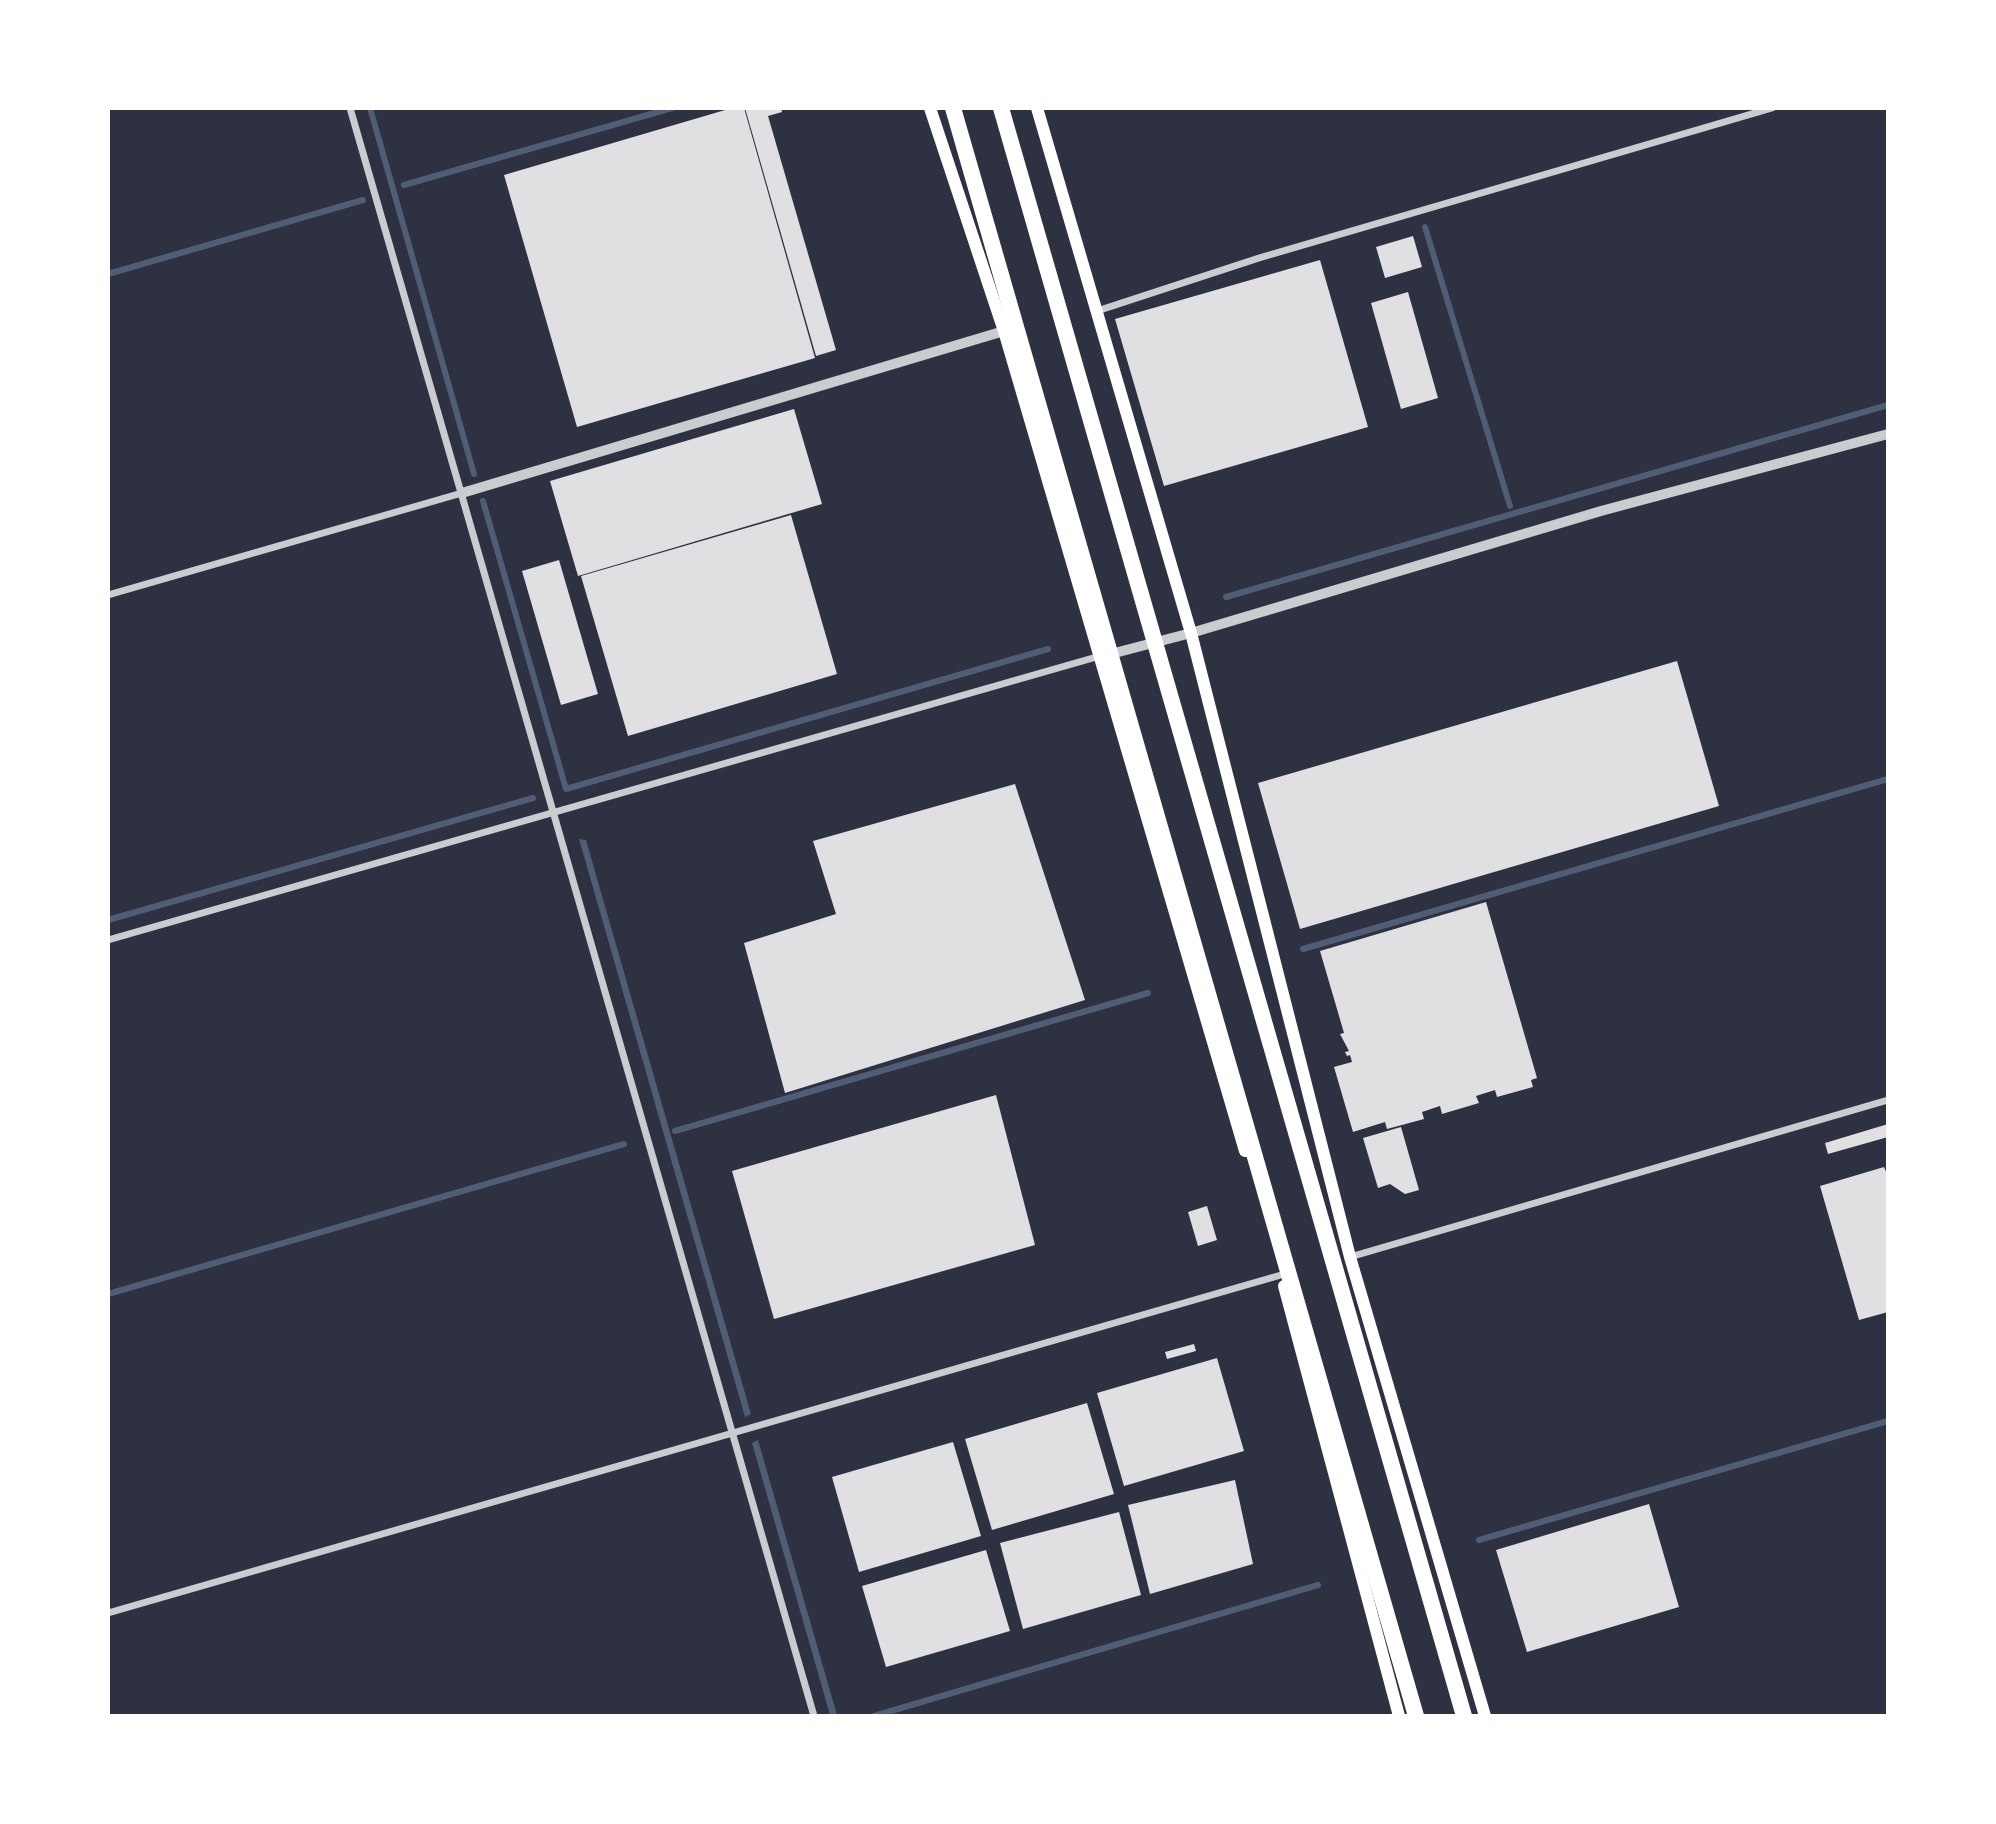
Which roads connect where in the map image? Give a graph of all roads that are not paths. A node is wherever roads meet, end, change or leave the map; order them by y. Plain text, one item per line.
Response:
1 (350, 108) edge
2 (930, 108) edge
3 (953, 108) edge
4 (1001, 108) edge
5 (1037, 108) edge
6 (1772, 108) edge
7 (1097, 311) junction
8 (1004, 331) junction
9 (1888, 434) edge
10 (462, 493) junction
11 (108, 595) edge
12 (1191, 633) junction
13 (1101, 656) junction
14 (553, 812) junction
15 (108, 940) edge
16 (1888, 1100) edge
17 (1350, 1257) junction
18 (1282, 1275) junction
19 (730, 1432) junction
20 (108, 1612) edge
21 (814, 1716) edge
22 (1399, 1716) edge
23 (1416, 1716) edge
24 (1464, 1716) edge
25 (1485, 1716) edge

1 - 10 street
2 - 8 main road
3 - 23 highway
4 - 24 highway
5 - 7 main road
6 - 7 street
7 - 12 main road
8 - 10 street
8 - 13 main road
9 - 12 street
10 - 11 street
10 - 14 street
12 - 13 street
12 - 17 main road
13 - 14 street
13 - 18 main road
14 - 15 street
14 - 19 street
16 - 17 street
17 - 25 main road
18 - 19 street
18 - 22 main road
19 - 20 street
19 - 21 street

